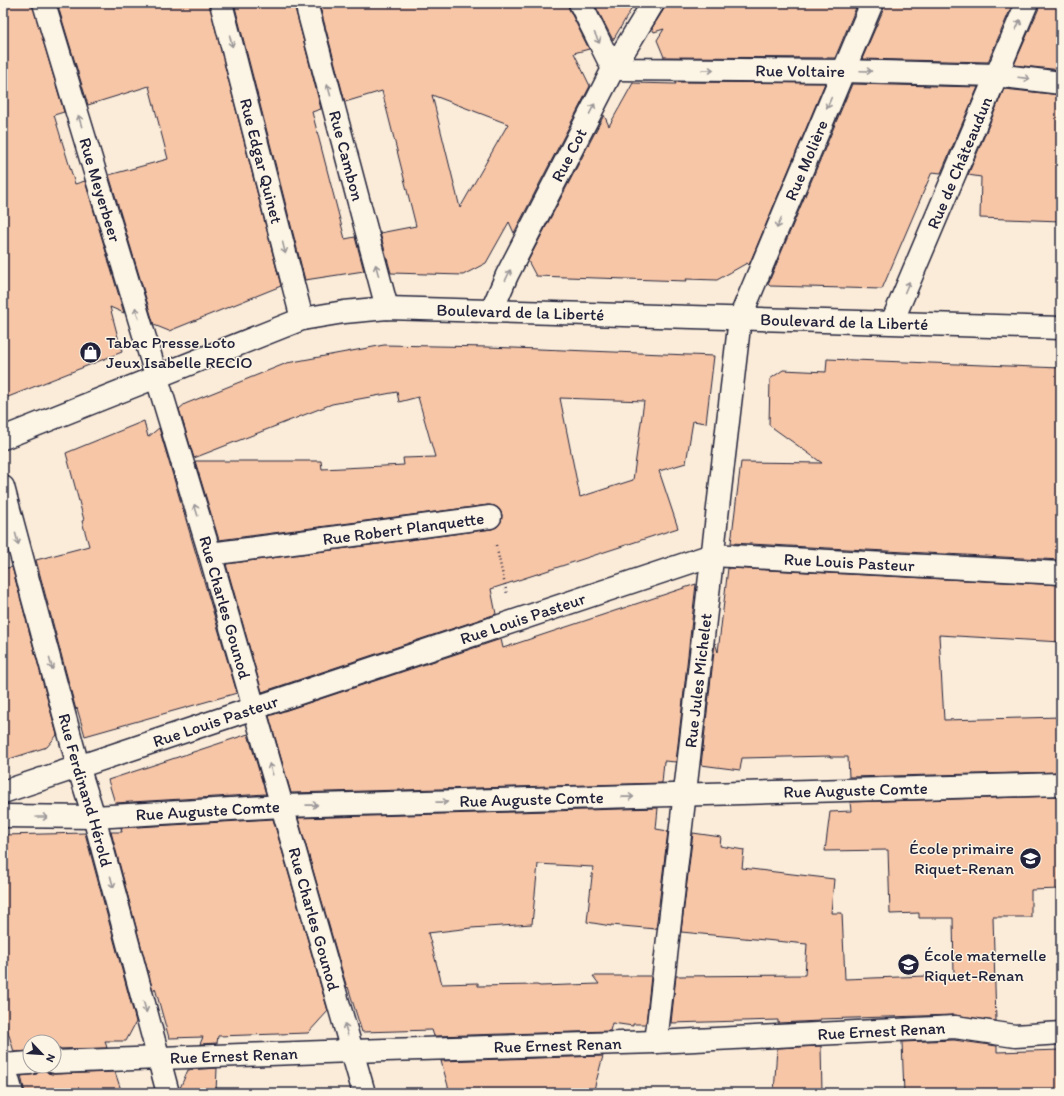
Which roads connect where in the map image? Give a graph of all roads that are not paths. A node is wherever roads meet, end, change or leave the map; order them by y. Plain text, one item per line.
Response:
1 (44, 3) edge
2 (221, 3) edge
3 (306, 3) edge
4 (580, 3) edge
5 (653, 3) edge
6 (872, 3) edge
7 (1027, 3) edge
8 (613, 69) junction
9 (843, 70) junction
10 (996, 75) junction
11 (1061, 83) edge
12 (386, 308) junction
13 (492, 310) junction
14 (740, 318) junction
15 (302, 319) junction
16 (892, 322) junction
17 (1061, 328) edge
18 (157, 377) junction
19 (3, 438) edge
20 (3, 487) edge
21 (490, 517) road end
22 (210, 554) junction
23 (712, 555) junction
24 (1061, 573) edge
25 (253, 709) junction
26 (78, 766) junction
27 (1061, 784) edge
28 (3, 792) edge
29 (684, 795) junction
30 (282, 806) junction
31 (3, 816) edge
32 (94, 817) junction
33 (1061, 1033) edge
34 (656, 1042) junction
35 (352, 1051) junction
36 (159, 1058) junction
37 (62, 1062) edge
38 (3, 1064) edge
39 (22, 1064) edge
40 (12, 1093) edge
41 (168, 1093) edge
42 (364, 1093) edge

18 -> 1 street, Rue Meyerbeer
2 -> 15 street, Rue Edgar Quinet
12 -> 3 street, Rue Cambon
4 -> 8 street
5 - 8 street, Rue Cot
6 - 9 street, Rue Molière
10 -> 7 street, Rue de Châteaudun
8 -> 9 street, Rue Voltaire
13 -> 8 street, Rue Cot
9 -> 10 street, Rue Voltaire
9 -> 14 street, Rue Molière
10 -> 11 street, Rue Voltaire
16 -> 10 street, Rue de Châteaudun
12 - 13 street, Boulevard de la Liberté
12 - 15 street, Boulevard de la Liberté
13 - 14 street, Boulevard de la Liberté
14 - 16 street, Boulevard de la Liberté
14 - 23 street, Rue Jules Michelet
15 - 18 street, Boulevard de la Liberté
16 - 17 street, Boulevard de la Liberté
18 - 19 street, Boulevard de la Liberté
22 -> 18 street, Rue Charles Gounod
20 -> 26 street, Rue Ferdinand Hérold
21 - 22 street, Rue Robert Planquette
22 - 25 street, Rue Charles Gounod
23 - 24 street, Rue Louis Pasteur
23 - 25 street, Rue Louis Pasteur
23 - 29 street, Rue Jules Michelet
25 - 26 street, Rue Louis Pasteur
30 -> 25 street, Rue Charles Gounod
26 - 28 street, Rue Louis Pasteur
26 - 32 street, Rue Ferdinand Hérold
27 - 29 street, Rue Auguste Comte
30 -> 29 street, Rue Auguste Comte
29 - 34 street, Rue Jules Michelet
30 - 32 street, Rue Auguste Comte
35 -> 30 street, Rue Charles Gounod
31 -> 32 street, Rue Auguste Comte
32 -> 36 street, Rue Ferdinand Hérold
33 - 34 street, Rue Ernest Renan
34 - 35 street, Rue Ernest Renan
35 - 36 street, Rue Ernest Renan
35 - 42 street, Rue Charles Gounod
36 - 37 street, Rue Ernest Renan
36 - 41 street, Rue Ferdinand Hérold
38 - 39 street
38 - 40 street

